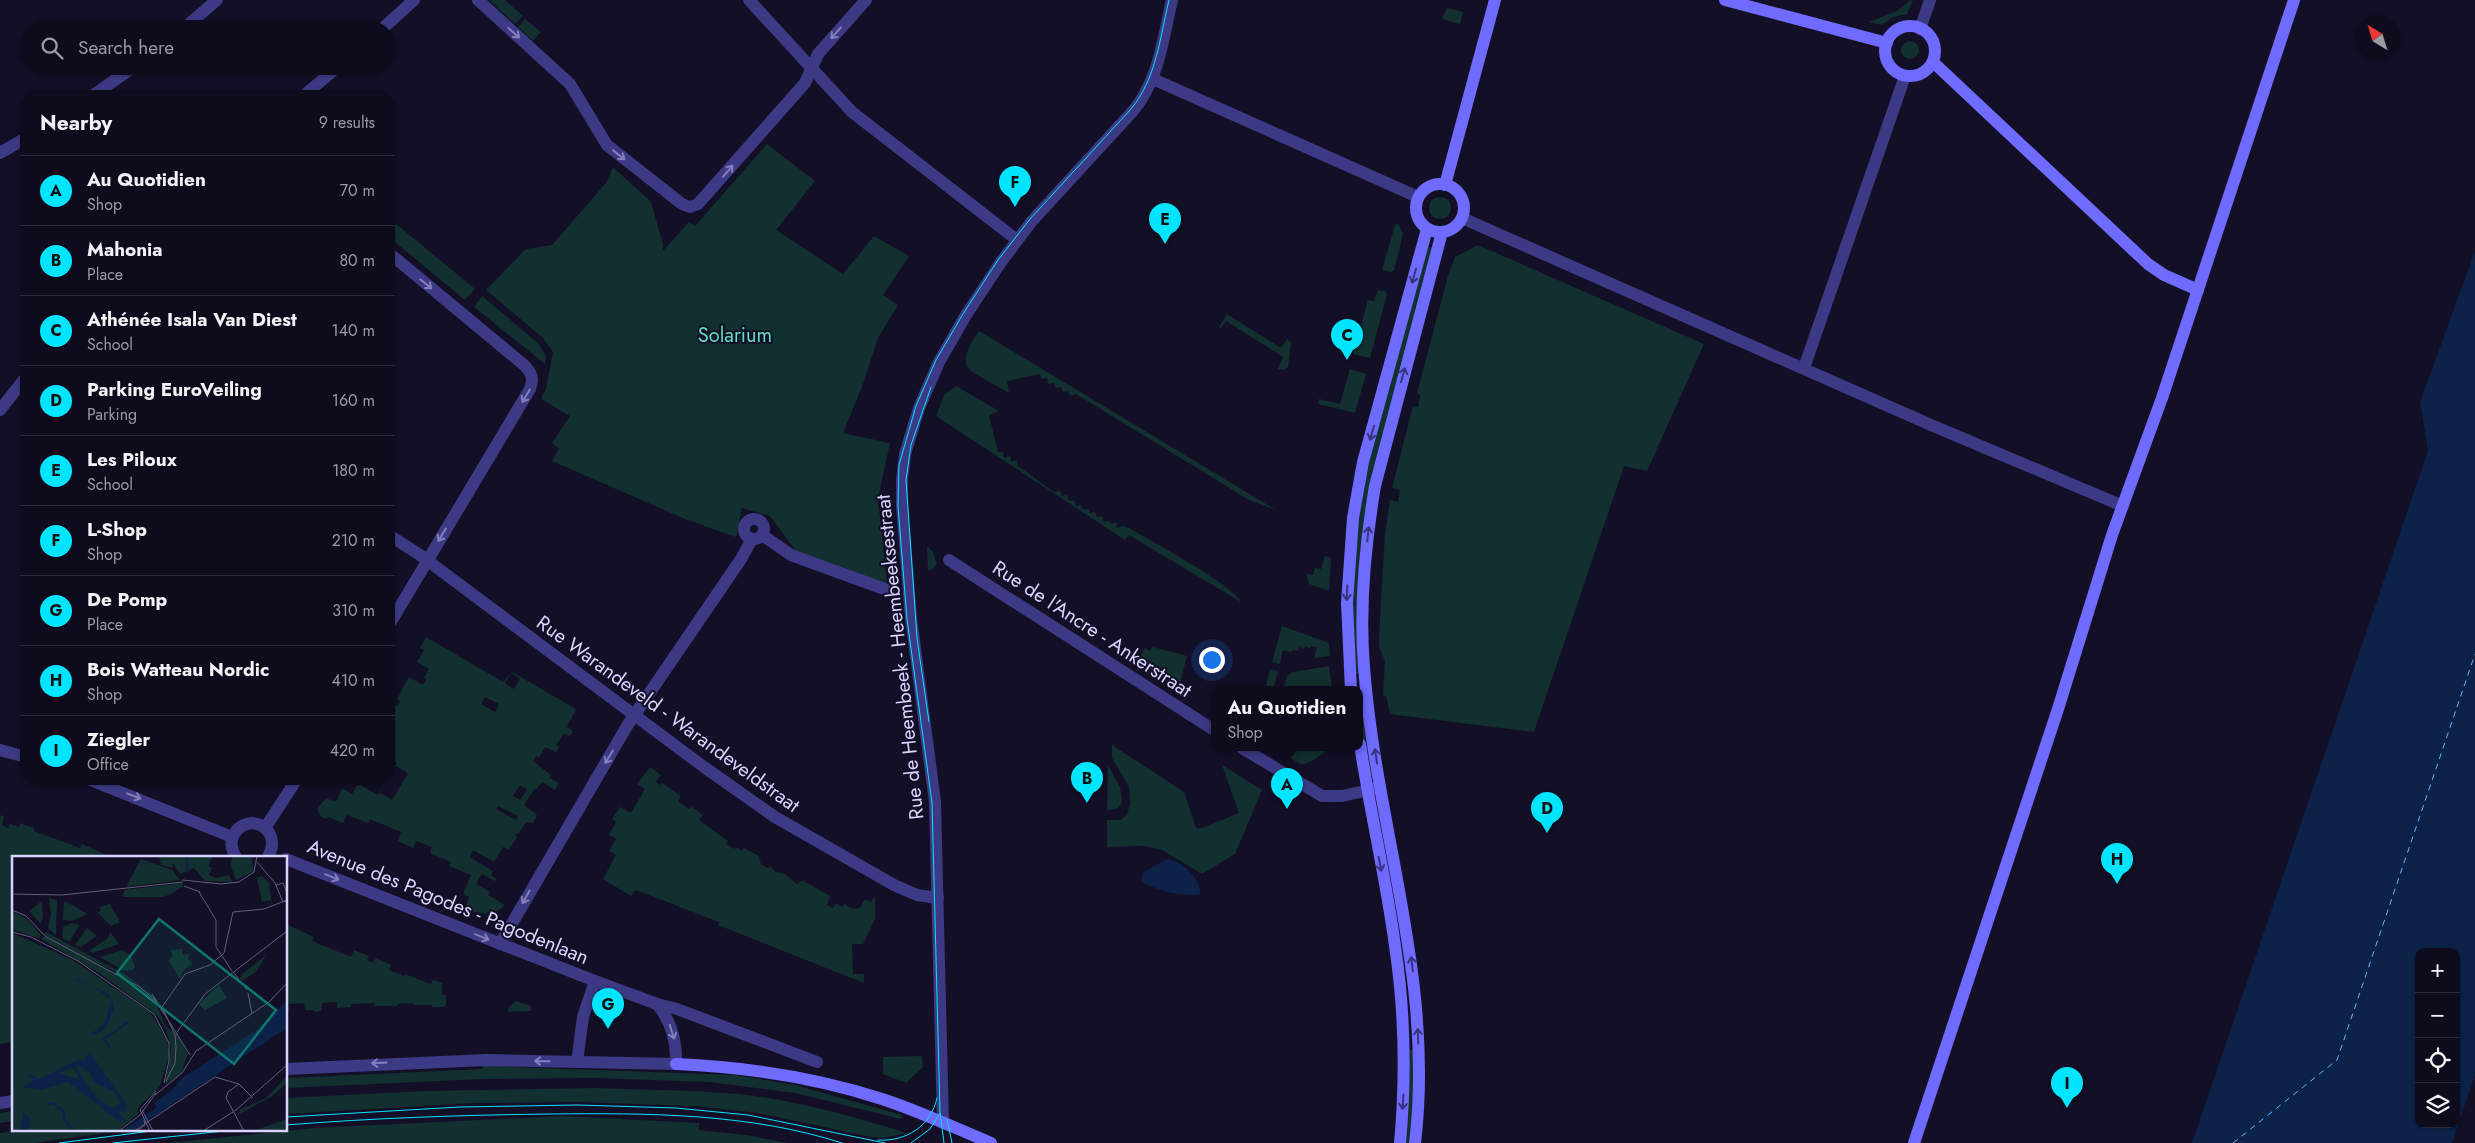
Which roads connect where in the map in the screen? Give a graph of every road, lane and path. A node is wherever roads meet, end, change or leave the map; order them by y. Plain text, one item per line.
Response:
1 (217, 0) edge
2 (414, 0) edge
3 (478, 0) edge
4 (749, 0) edge
5 (866, 0) edge
6 (1172, 0) edge
7 (1495, 0) edge
8 (1725, 0) edge
9 (1930, 0) edge
10 (2294, 0) edge
11 (194, 20) edge
12 (392, 20) edge
13 (1920, 28) junction
14 (1887, 44) junction
15 (1933, 62) junction
16 (812, 69) junction
17 (122, 75) edge
18 (328, 75) edge
19 (1905, 76) junction
20 (1153, 80) junction
21 (101, 90) edge
22 (310, 90) edge
23 (20, 141) edge
24 (0, 153) edge
25 (1445, 185) junction
26 (1418, 197) junction
27 (1462, 218) junction
28 (1427, 229) junction
29 (1442, 232) junction
30 (1017, 240) junction
31 (395, 258) edge
32 (2198, 290) junction
33 (1804, 368) junction
34 (20, 385) edge
35 (0, 410) edge
36 (2122, 506) junction
37 (395, 539) edge
38 (427, 560) junction
39 (949, 560) dead end
40 (887, 590) dead end
41 (395, 614) edge
42 (1351, 686) edge
43 (634, 715) junction
44 (1211, 728) edge
45 (0, 750) edge
46 (1247, 751) edge
47 (1361, 751) edge
48 (20, 755) edge
49 (103, 785) edge
50 (293, 785) edge
51 (1381, 787) junction
52 (1366, 791) junction
53 (265, 828) junction
54 (232, 837) junction
55 (273, 855) edge
56 (236, 856) edge
57 (288, 860) edge
58 (938, 898) junction
59 (500, 944) junction
60 (596, 981) junction
61 (656, 1004) junction
62 (577, 1062) junction
63 (817, 1062) dead end
64 (676, 1064) junction
65 (288, 1069) edge
66 (942, 1123) junction
67 (991, 1143) edge
68 (1400, 1143) edge
69 (1415, 1143) edge
70 (1914, 1143) edge

1 - 11 street
2 - 12 street
3 -> 16 street
4 - 16 street
5 -> 16 street
6 - 20 street, Rue de Heembeek - Heembeeksestraat
7 - 25 street
8 - 14 street
9 - 13 street
10 - 32 street
13 - 14 street
13 - 15 street
14 - 19 street
15 - 19 street
15 - 32 street
16 - 30 street
17 - 21 street
18 - 22 street
19 - 33 street
20 - 26 street
20 - 30 street, Rue de Heembeek - Heembeeksestraat
23 - 24 street
25 - 26 street
25 - 27 street
26 - 28 street
27 - 29 street
27 - 33 street
28 - 29 street
28 -> 42 street
51 -> 29 street
30 - 58 street, Rue de Heembeek - Heembeeksestraat
31 -> 38 street
32 - 36 street
33 - 36 street
34 - 35 street
36 - 70 street
37 - 38 street, Rue Warandeveld - Warandeveldstraat
38 - 41 street
38 - 43 street, Rue Warandeveld - Warandeveldstraat
39 - 44 street, Rue de l'Ancre - Ankerstraat
40 - 43 street
43 - 58 street, Rue Warandeveld - Warandeveldstraat
43 -> 59 street
45 - 48 street
46 - 52 street
47 - 52 street
49 -> 54 street
50 - 53 street
51 - 52 street
69 -> 51 street
52 -> 68 street
53 - 54 street
53 - 55 street
54 - 56 street
57 -> 59 street, Avenue des Pagodes - Pagodenlaan
58 - 66 street, Rue de Heembeek - Heembeeksestraat
59 - 60 street, Avenue des Pagodes - Pagodenlaan
60 - 61 street, Avenue des Pagodes - Pagodenlaan
60 - 62 street, Avenue des Pagodes - Pagodenlaan
61 - 63 street, Avenue des Pagodes - Pagodenlaan
61 -> 64 street
62 - 64 street
62 -> 65 street
64 - 66 street
66 - 67 street

